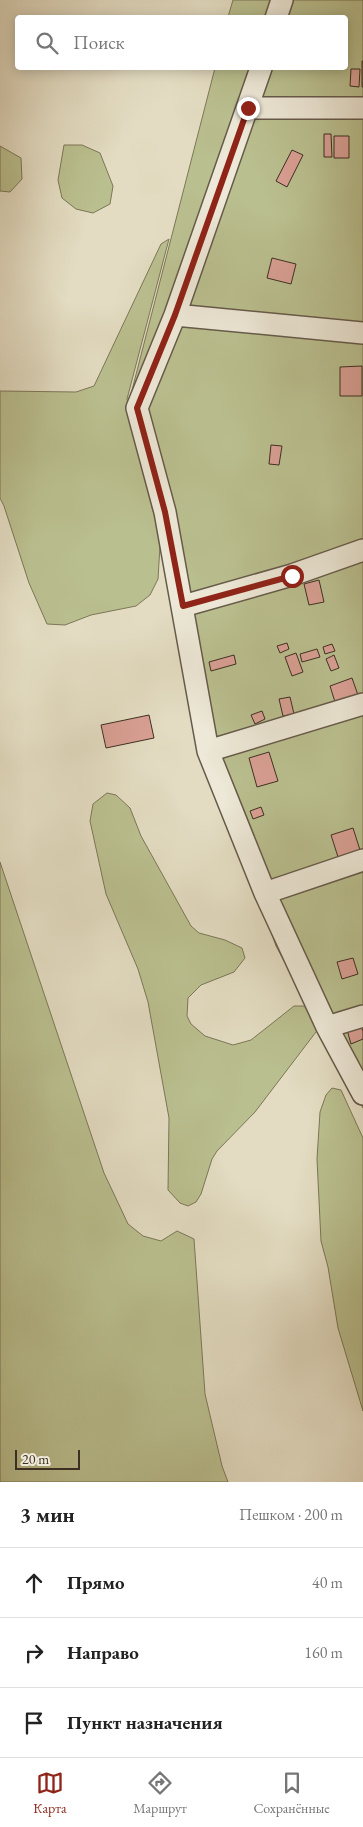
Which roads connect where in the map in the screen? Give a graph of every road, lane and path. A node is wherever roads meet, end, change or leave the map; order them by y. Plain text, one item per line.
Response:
1 (282, 0) edge
2 (277, 15) edge
3 (260, 70) edge
4 (248, 108) junction
5 (363, 108) edge
6 (175, 315) junction
7 (363, 333) edge
8 (363, 550) edge
9 (183, 606) junction
10 (363, 704) edge
11 (208, 751) junction
12 (363, 860) edge
13 (265, 893) junction
14 (363, 1016) edge
15 (327, 1027) junction
16 (363, 1094) edge

1 - 2 street
3 - 4 street
4 - 5 street
4 - 6 street
6 - 7 street
6 - 9 street
8 - 9 street
9 - 11 street
10 - 11 street
11 - 13 street
12 - 13 street
13 - 15 street
14 - 15 street
15 - 16 street

